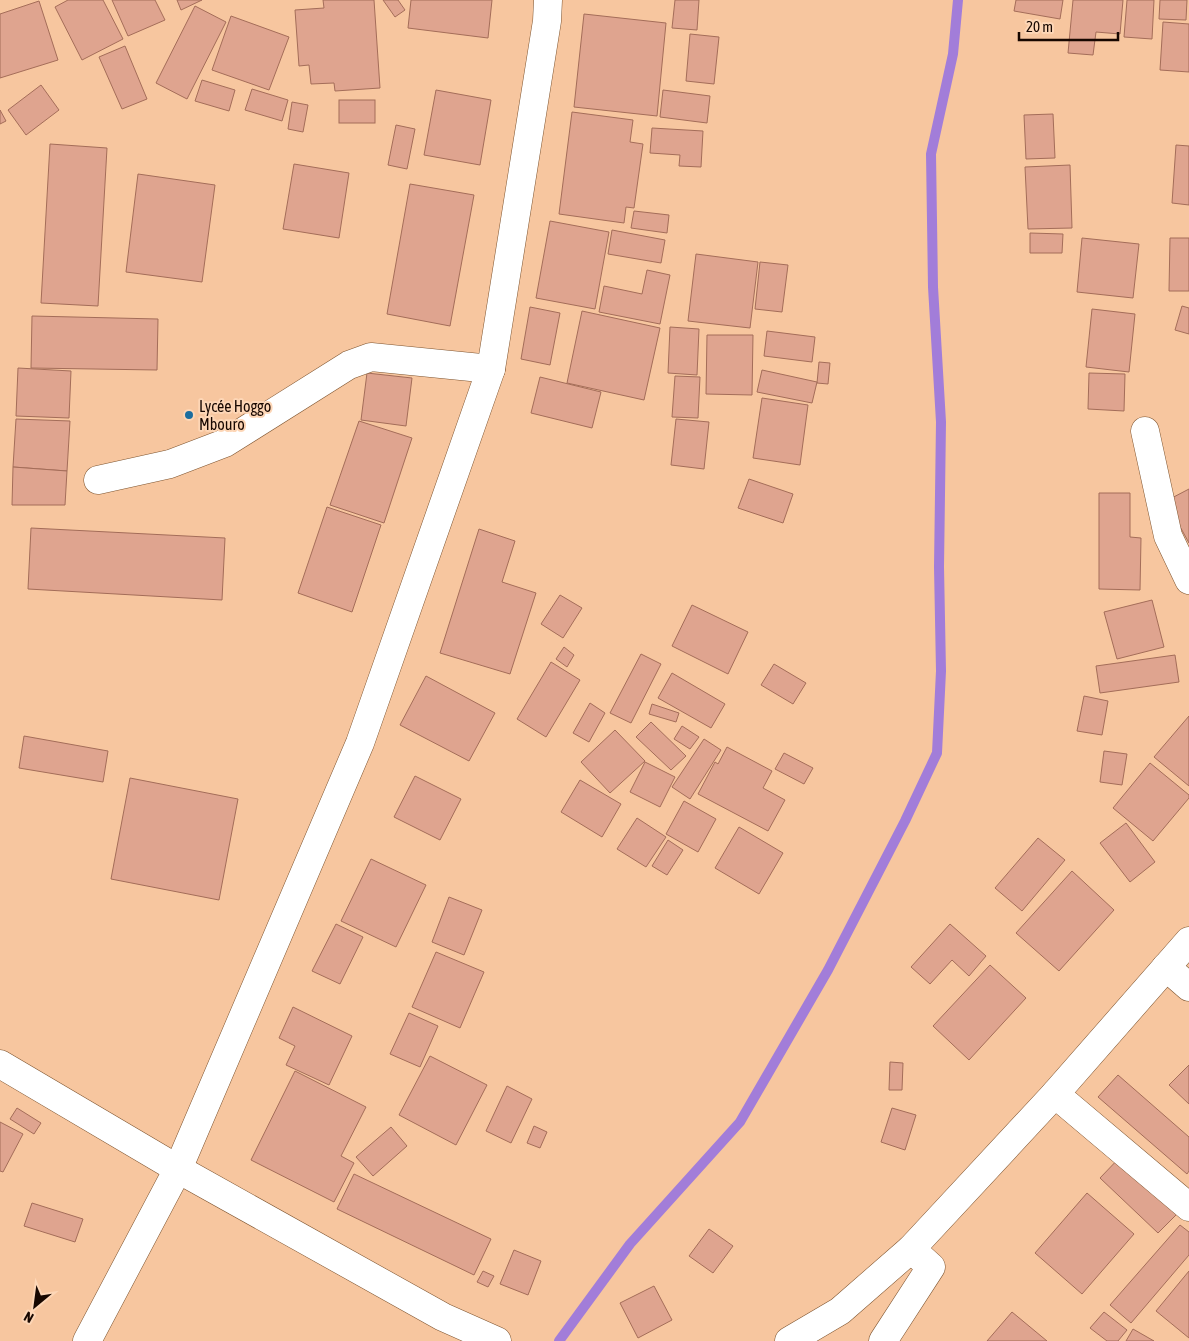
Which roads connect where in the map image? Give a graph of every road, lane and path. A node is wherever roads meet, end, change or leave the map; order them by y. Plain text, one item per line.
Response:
1 (548, 0) edge
2 (491, 369) junction
3 (1145, 431) dead end
4 (98, 480) dead end
5 (1189, 580) edge
6 (1189, 941) edge
7 (1166, 968) junction
8 (1189, 987) edge
9 (0, 1064) edge
10 (1055, 1094) junction
11 (178, 1169) junction
12 (1189, 1207) edge
13 (911, 1249) junction
14 (87, 1341) edge
15 (497, 1341) edge
16 (789, 1341) edge
17 (883, 1341) edge

1 - 2 street
2 - 4 street
2 - 11 street
3 - 5 street
6 - 7 street
7 - 8 street
7 - 10 street
9 - 11 street
10 - 12 street
10 - 13 street
11 - 14 street
11 - 15 street
13 - 16 street
13 - 17 street

